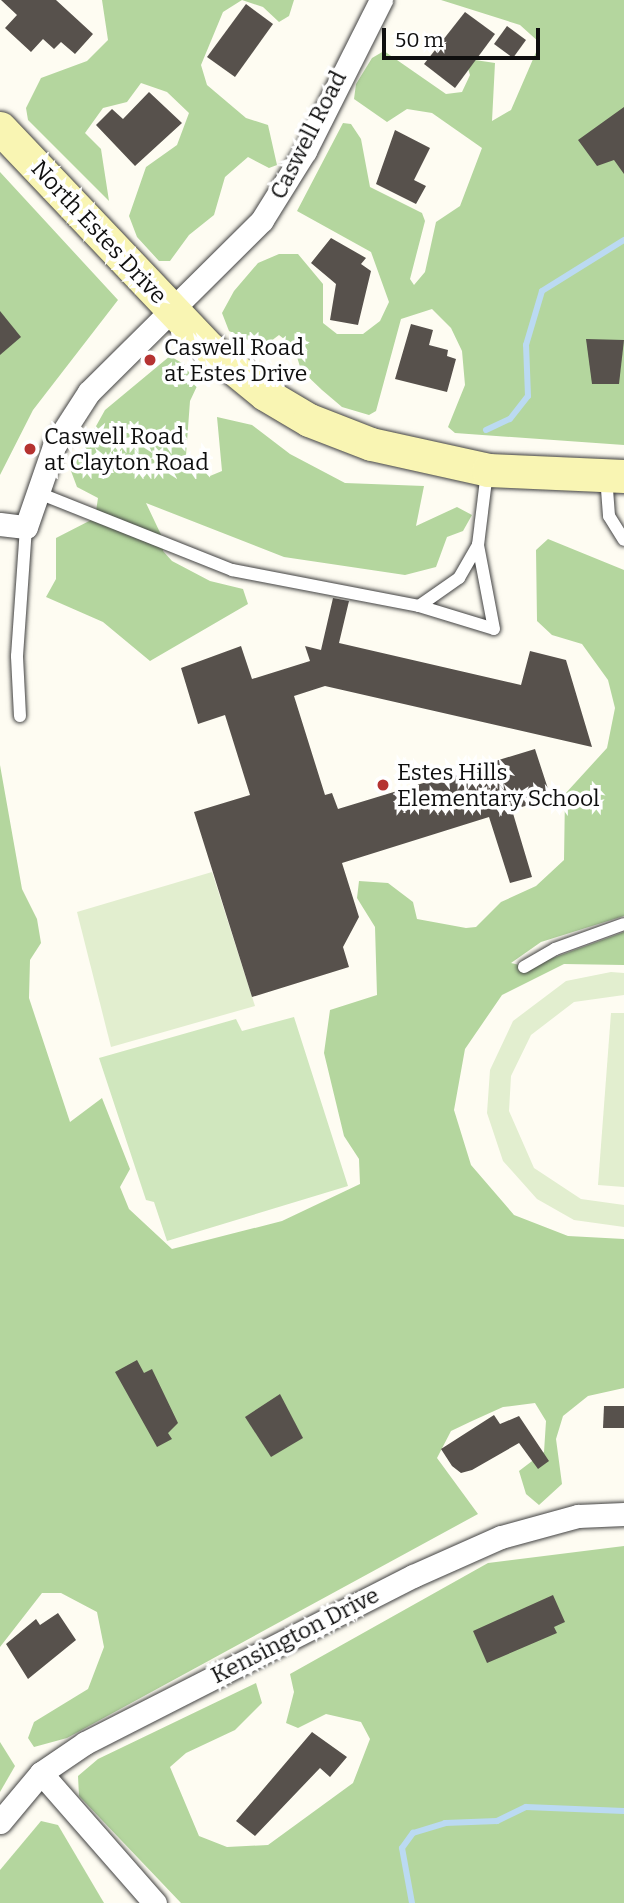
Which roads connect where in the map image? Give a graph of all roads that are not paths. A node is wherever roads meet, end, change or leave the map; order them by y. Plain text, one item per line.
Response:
1 (381, 0) edge
2 (0, 128) edge
3 (170, 308) junction
4 (488, 470) junction
5 (615, 476) edge
6 (36, 492) junction
7 (0, 524) edge
8 (26, 527) junction
9 (624, 540) edge
10 (478, 545) junction
11 (419, 606) junction
12 (20, 716) dead end
13 (624, 924) edge
14 (524, 967) dead end
15 (624, 1514) edge
16 (41, 1773) junction
17 (0, 1822) edge
18 (155, 1903) edge

1 - 3 street, Caswell Road
2 - 3 main road, North Estes Drive
3 - 4 main road, North Estes Drive
3 - 6 street, Caswell Road
4 - 5 main road, North Estes Drive
4 - 10 lane
5 - 9 lane
6 - 8 street, Caswell Road
6 - 11 lane
7 - 8 street
8 - 12 lane
10 - 11 lane
10 - 11 lane
13 - 14 lane
15 - 16 street, Kensington Drive
16 - 17 street, Kensington Drive
16 - 18 street

